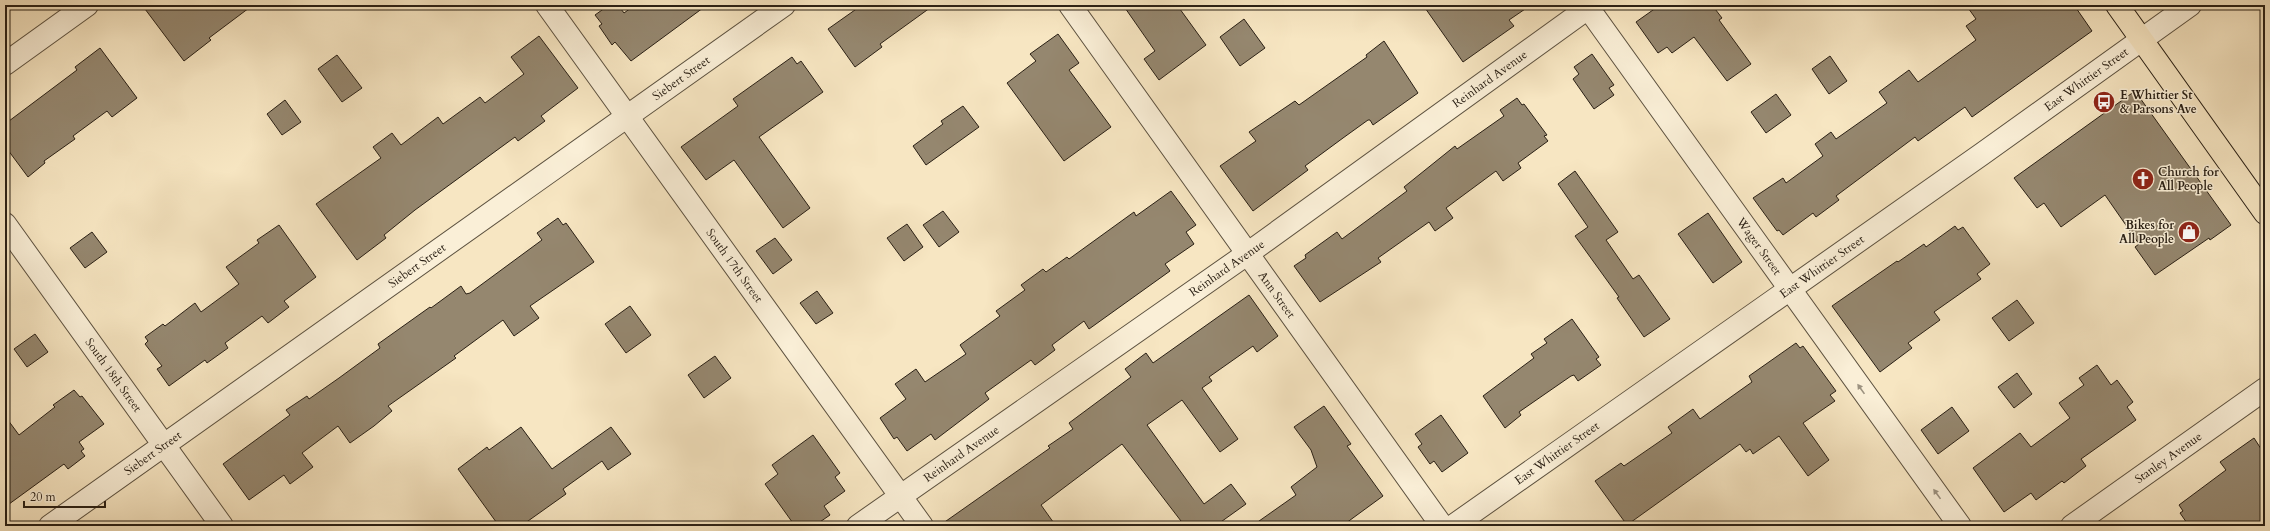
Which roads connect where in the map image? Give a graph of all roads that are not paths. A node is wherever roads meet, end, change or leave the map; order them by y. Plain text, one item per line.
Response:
1 (87, 5) edge
2 (547, 5) edge
3 (784, 5) edge
4 (1070, 5) edge
5 (2117, 5) edge
6 (2190, 5) edge
7 (1589, 6) edge
8 (2141, 39) junction
9 (5, 64) edge
10 (626, 116) junction
11 (2265, 213) edge
12 (5, 224) edge
13 (1247, 254) junction
14 (1790, 288) junction
15 (2265, 390) edge
16 (164, 446) junction
17 (901, 496) junction
18 (50, 526) edge
19 (222, 526) edge
20 (858, 526) edge
21 (922, 526) edge
22 (1442, 526) edge
23 (1453, 526) edge
24 (1960, 526) edge
25 (2072, 526) edge

1 - 9 street
2 - 10 street, South 17th Street
3 - 10 street, Siebert Street
4 - 13 street, Ann Street
5 - 8 main road
6 - 8 street, East Whittier Street
7 - 13 street, Reinhard Avenue
7 - 14 street, Wager Street
8 - 11 main road
8 - 14 street, East Whittier Street
10 - 16 street, Siebert Street
10 - 17 street, South 17th Street
12 - 16 street, South 18th Street
13 - 17 street, Reinhard Avenue
13 - 22 street, Ann Street
14 - 23 street, East Whittier Street
24 -> 14 street, Wager Street
15 - 25 street, Stanley Avenue
16 - 18 street, Siebert Street
16 - 19 street, South 18th Street
17 - 20 street, Reinhard Avenue
17 - 21 street, South 17th Street

